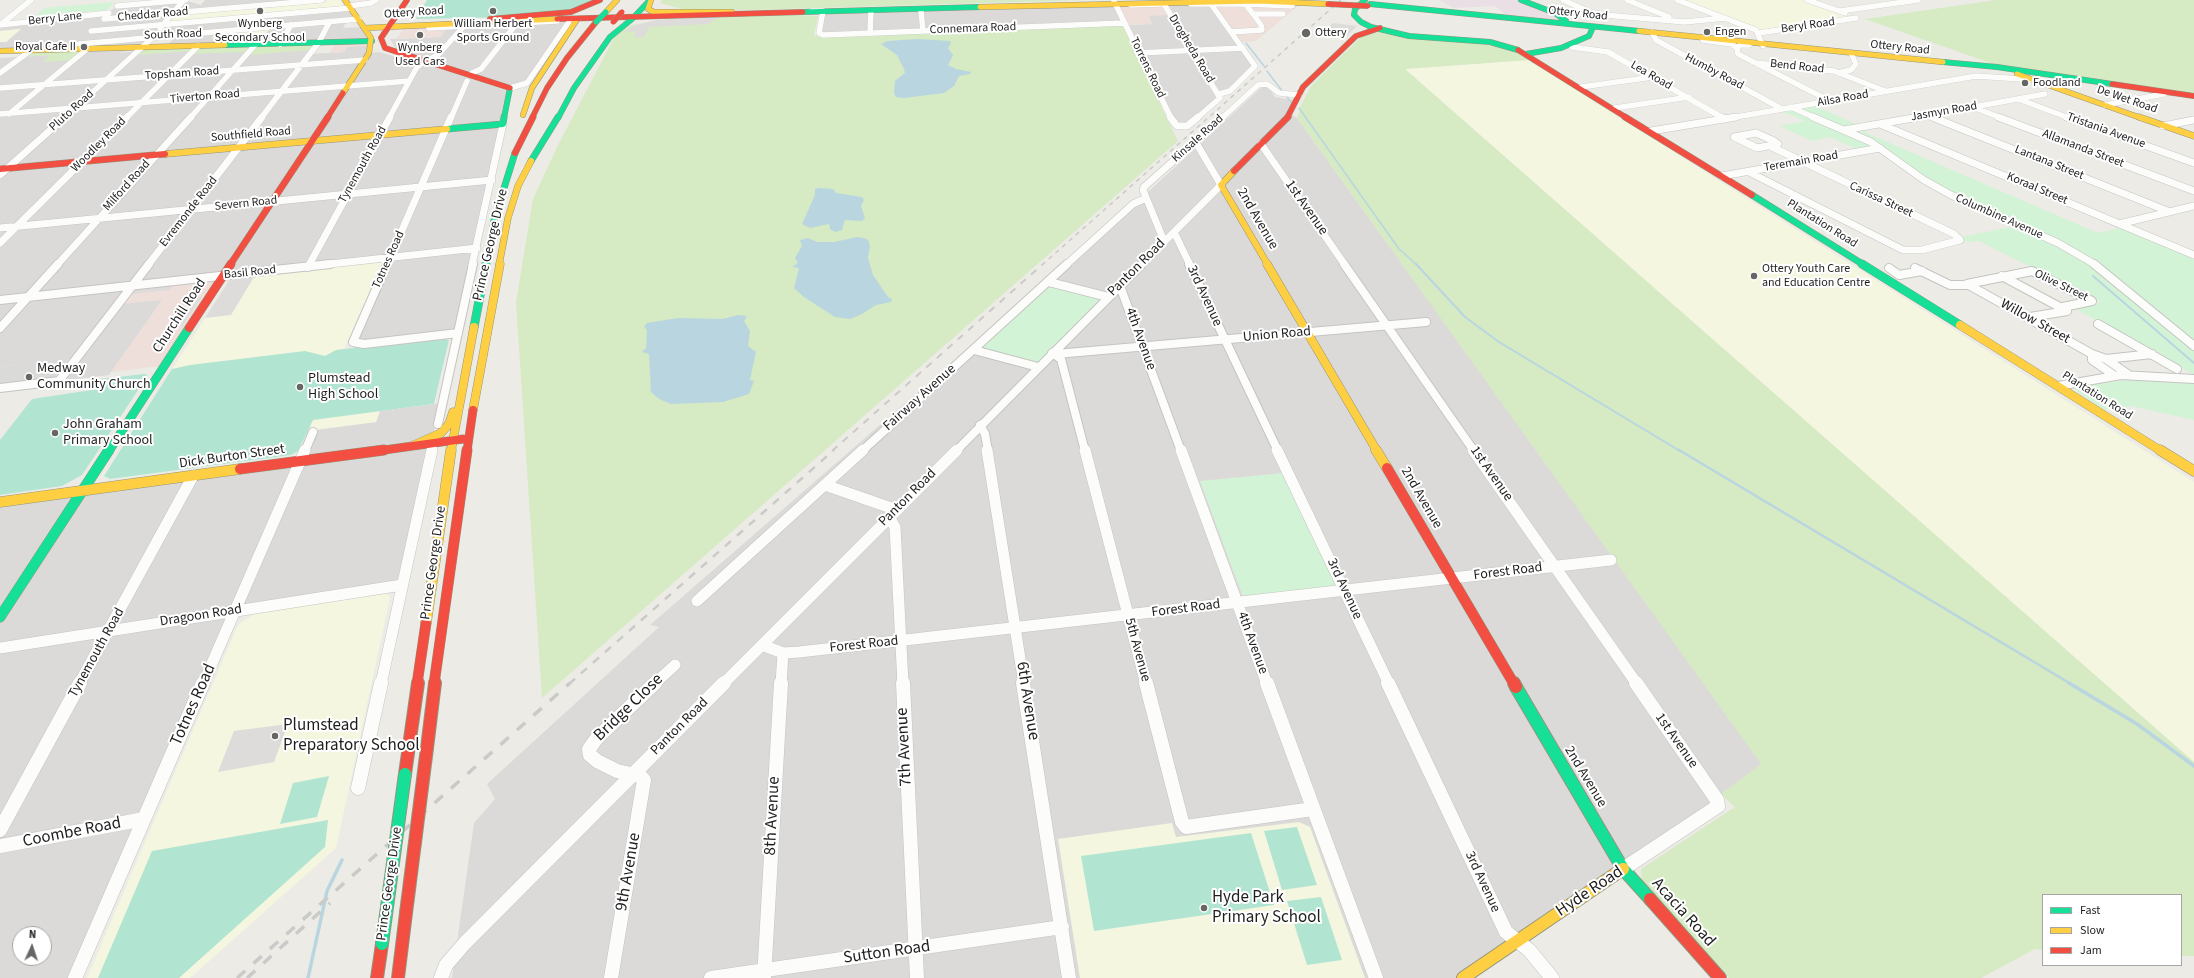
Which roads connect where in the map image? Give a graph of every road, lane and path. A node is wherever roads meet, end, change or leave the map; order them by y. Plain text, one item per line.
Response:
1 (31, 0) edge
2 (122, 0) edge
3 (184, 0) edge
4 (188, 0) edge
5 (322, 0) edge
6 (376, 0) edge
7 (407, 0) edge
8 (415, 0) edge
9 (600, 0) edge
10 (617, 0) edge
11 (651, 0) edge
12 (1148, 0) edge
13 (1521, 0) edge
14 (1563, 0) edge
15 (1627, 0) edge
16 (1678, 0) edge
17 (1807, 0) edge
18 (1918, 0) edge
19 (1906, 1) edge
20 (268, 2) edge
21 (1115, 2) junction
22 (1291, 3) edge
23 (1329, 3) junction
24 (1369, 3) edge
25 (629, 4) dead end
26 (1164, 4) junction
27 (1211, 4) junction
28 (1245, 4) junction
29 (349, 5) edge
30 (1102, 5) dead end
31 (1132, 5) dead end
32 (116, 6) junction
33 (768, 11) junction
34 (921, 11) junction
35 (1840, 11) junction
36 (732, 12) junction
37 (871, 12) junction
38 (109, 13) junction
39 (173, 13) junction
40 (824, 13) junction
41 (1253, 14) junction
42 (1283, 14) dead end
43 (258, 16) junction
44 (635, 16) junction
45 (1560, 16) junction
46 (585, 17) junction
47 (1642, 18) junction
48 (1725, 18) junction
49 (104, 19) junction
50 (490, 19) junction
51 (1542, 20) junction
52 (330, 21) junction
53 (561, 21) dead end
54 (571, 21) junction
55 (1677, 22) junction
56 (517, 23) junction
57 (1125, 23) junction
58 (1572, 23) junction
59 (362, 24) junction
60 (0, 25) edge
61 (163, 25) junction
62 (291, 25) junction
63 (394, 25) junction
64 (464, 26) junction
65 (1644, 26) dead end
66 (429, 28) dead end
67 (1593, 28) junction
68 (1375, 29) junction
69 (249, 30) junction
70 (91, 31) junction
71 (923, 31) junction
72 (1231, 32) junction
73 (870, 33) junction
74 (1651, 33) junction
75 (1759, 33) junction
76 (1424, 36) junction
77 (152, 37) junction
78 (1703, 40) junction
79 (372, 41) junction
80 (319, 42) junction
81 (256, 44) junction
82 (280, 44) junction
83 (1763, 44) junction
84 (1749, 45) junction
85 (198, 46) junction
86 (76, 47) junction
87 (143, 47) junction
88 (559, 47) junction
89 (1511, 47) junction
90 (1572, 47) dead end
91 (1243, 48) junction
92 (1737, 48) junction
93 (87, 49) junction
94 (1191, 50) junction
95 (30, 51) junction
96 (0, 52) edge
97 (1138, 52) junction
98 (1541, 52) junction
99 (1526, 54) junction
100 (1852, 55) junction
101 (365, 60) junction
102 (424, 62) junction
103 (1755, 63) junction
104 (302, 64) junction
105 (232, 70) junction
106 (2015, 70) junction
107 (0, 73) edge
108 (1838, 73) junction
109 (169, 75) junction
110 (470, 77) junction
111 (1652, 77) junction
112 (107, 80) junction
113 (2034, 80) junction
114 (409, 81) junction
115 (45, 84) junction
116 (348, 86) junction
117 (1581, 87) junction
118 (0, 88) edge
119 (510, 88) junction
120 (282, 91) junction
121 (1886, 91) junction
122 (1219, 94) junction
123 (2045, 94) dead end
124 (2164, 94) dead end
125 (1299, 95) junction
126 (2194, 96) edge
127 (207, 97) junction
128 (1689, 97) junction
129 (2018, 99) junction
130 (1830, 101) junction
131 (142, 102) junction
132 (2105, 105) junction
133 (1791, 107) junction
134 (1973, 107) junction
135 (76, 108) junction
136 (1614, 108) junction
137 (1782, 109) junction
138 (9, 113) junction
139 (0, 114) edge
140 (1928, 115) junction
141 (1725, 119) junction
142 (2194, 120) edge
143 (0, 121) edge
144 (504, 124) junction
145 (1880, 124) junction
146 (2163, 126) junction
147 (446, 129) junction
148 (1844, 130) junction
149 (1650, 131) junction
150 (380, 135) junction
151 (2194, 136) edge
152 (312, 141) junction
153 (1195, 141) junction
154 (1261, 144) junction
155 (1770, 146) junction
156 (238, 148) junction
157 (1880, 148) junction
158 (515, 154) junction
159 (155, 155) junction
160 (531, 160) junction
161 (82, 162) junction
162 (1802, 162) junction
163 (2194, 163) edge
164 (4, 169) edge
165 (1748, 172) junction
166 (0, 175) edge
167 (1722, 176) junction
168 (1221, 179) junction
169 (492, 180) junction
170 (421, 187) junction
171 (2194, 191) edge
172 (347, 195) junction
173 (1146, 198) junction
174 (272, 202) junction
175 (2194, 206) edge
176 (190, 210) junction
177 (2170, 212) junction
178 (98, 219) junction
179 (2119, 224) junction
180 (16, 227) junction
181 (0, 228) edge
182 (1174, 232) junction
183 (1164, 241) junction
184 (0, 243) edge
185 (476, 248) junction
186 (2194, 256) edge
187 (390, 258) junction
188 (308, 267) junction
189 (1889, 268) dead end
190 (223, 276) junction
191 (2002, 276) junction
192 (1049, 282) junction
193 (1968, 285) junction
194 (131, 286) junction
195 (1120, 286) junction
196 (28, 297) junction
197 (1108, 298) junction
198 (0, 300) edge
199 (2062, 307) junction
200 (2030, 317) junction
201 (1426, 322) dead end
202 (2098, 324) dead end
203 (1387, 325) junction
204 (0, 328) edge
205 (1308, 332) junction
206 (458, 333) junction
207 (1224, 339) junction
208 (1143, 346) junction
209 (2194, 346) edge
210 (974, 350) junction
211 (1054, 354) junction
212 (2092, 354) junction
213 (2152, 354) junction
214 (2106, 359) junction
215 (1038, 367) junction
216 (2177, 369) dead end
217 (2129, 375) junction
218 (2115, 376) junction
219 (2193, 379) edge
220 (2058, 386) junction
221 (462, 387) junction
222 (0, 388) edge
223 (438, 424) dead end
224 (980, 425) junction
225 (313, 432) dead end
226 (468, 438) junction
227 (433, 441) junction
228 (452, 441) junction
229 (300, 462) junction
230 (2194, 471) edge
231 (193, 476) junction
232 (825, 486) junction
233 (82, 491) junction
234 (0, 502) edge
235 (893, 513) junction
236 (1611, 560) dead end
237 (1554, 566) junction
238 (1452, 578) junction
239 (402, 585) junction
240 (1344, 590) junction
241 (697, 601) dead end
242 (1237, 603) junction
243 (235, 611) junction
244 (0, 616) edge
245 (1127, 616) junction
246 (1016, 628) junction
247 (108, 631) junction
248 (900, 640) junction
249 (762, 645) junction
250 (0, 648) edge
251 (783, 653) junction
252 (675, 665) dead end
253 (633, 774) junction
254 (358, 788) dead end
255 (1718, 806) joint
256 (1313, 809) junction
257 (144, 819) junction
258 (0, 830) edge
259 (0, 846) edge
260 (1623, 869) junction
261 (1062, 927) junction
262 (1517, 942) junction
263 (915, 949) junction
264 (764, 974) edge
265 (75, 978) edge
266 (377, 978) edge
267 (398, 978) edge
268 (441, 978) edge
269 (611, 978) edge
270 (711, 978) edge
271 (917, 978) edge
272 (1069, 978) edge
273 (1376, 978) edge
274 (1463, 978) edge
275 (1552, 978) edge
276 (1720, 978) edge

1 - 60 street
2 - 32 street
3 - 4 street
3 - 32 street
3 - 39 street, Pluto Road
5 - 20 street, Cheddar Road
6 - 29 street
7 - 63 main road
8 - 63 main road
9 - 46 main road
9 - 50 main road
10 - 158 main road, bridge
11 - 36 main road
11 - 44 main road
12 - 21 main road, Ottery Road
13 - 45 main road
14 - 47 street
15 - 55 street
16 - 48 street
17 - 35 street
18 - 19 street
19 - 35 street
20 - 39 street, Cheddar Road
21 - 23 main road, Ottery Road
21 - 33 main road, Ottery Road
21 - 40 main road, Ottery Road
21 - 57 street, Torrens Road
22 - 23 main road, Ottery Road
22 - 28 street
23 - 24 main road, Ottery Road, bridge
24 - 51 main road, Ottery Road
24 - 67 main road, Ottery Road
24 - 68 main road, Plantation Road
25 - 160 main road, bridge
26 - 27 street
26 - 31 street
26 - 94 street, Drogheda Road
27 - 28 street
27 - 72 street
28 - 41 street
29 - 43 street
29 - 59 main road
30 - 34 street
32 - 38 street
33 - 36 main road, Ottery Road
33 - 40 street
34 - 37 street
34 - 71 street
35 - 75 street, Beryl Road
36 - 44 main road, Ottery Road
37 - 40 street
37 - 73 street
38 - 49 street
38 - 60 street, Berry Lane
39 - 49 street, Cheddar Road
39 - 61 street, Pluto Road
40 - 44 main road, Ottery Road
40 - 73 street, Connemara Road
41 - 42 street
41 - 72 street
43 - 61 street
43 - 69 street
44 - 46 main road, Ottery Road
44 - 160 main road
45 - 51 main road
45 - 58 main road
46 - 50 main road, Ottery Road
46 - 54 main road, Ottery Road
46 - 88 main road
47 - 55 street
47 - 65 street
48 - 55 street
48 - 75 street
49 - 70 street
50 - 63 main road, Ottery Road
51 - 58 main road, Ottery Road
52 - 59 street
52 - 62 street
52 - 80 street, Evremonde Road
53 - 56 street
54 - 63 main road, Ottery Road
54 - 88 main road
54 - 119 street
56 - 64 street
56 - 110 street
57 - 71 street, Connemara Road
57 - 97 street, Torrens Road
58 - 74 main road, Ottery Road
59 - 63 main road, Ottery Road
59 - 79 main road
61 - 70 street
61 - 77 street, Pluto Road
62 - 69 street
62 - 82 street
63 - 102 main road
63 - 119 main road
64 - 66 street
64 - 102 street, Tynemouth Road
67 - 74 main road, Ottery Road
67 - 98 main road
68 - 76 main road, Plantation Road
68 - 76 main road, Plantation Road
68 - 125 main road, Panton Road
69 - 77 street
70 - 86 street
71 - 73 street, Connemara Road
72 - 91 street
74 - 78 main road, Ottery Road
74 - 83 main road, Ottery Road
74 - 137 street, Humby Road
75 - 83 street
76 - 89 main road, Plantation Road
77 - 86 street
77 - 87 street, Pluto Road
78 - 84 main road, Ottery Road
78 - 92 street
79 - 80 main road, South Road
79 - 101 main road, Churchill Road
80 - 82 main road, South Road
80 - 104 street, Evremonde Road
81 - 82 main road, South Road
81 - 85 main road, South Road
81 - 105 street, Milford Road
83 - 84 main road, Ottery Road
83 - 100 main road, Ottery Road
83 - 106 main road, Ottery Road
84 - 92 street
85 - 87 main road, South Road
85 - 109 street, Woodley Road
86 - 93 main road, South Road
86 - 95 main road, South Road
87 - 93 main road, South Road
87 - 112 street, Pluto Road
88 - 158 main road
89 - 98 main road
89 - 99 main road, Plantation Road
90 - 111 street, Lea Road
91 - 94 street
91 - 122 street
92 - 103 street
93 - 115 street
94 - 97 street
94 - 122 street, Drogheda Road
95 - 96 main road, South Road
95 - 107 street
97 - 122 street, Torrens Road
98 - 99 main road
99 - 117 main road, Plantation Road
100 - 106 main road, Ottery Road
100 - 108 street
101 - 104 street, Topsham Road
101 - 116 main road, Churchill Road
102 - 110 main road
102 - 114 street, Tynemouth Road
103 - 108 street, Bend Road
103 - 130 street
104 - 105 street, Topsham Road
104 - 120 street, Evremonde Road
105 - 109 street, Topsham Road
105 - 127 street, Milford Road
106 - 113 main road, De Wet Road
106 - 126 main road, Ottery Road
108 - 121 street, Bend Road
109 - 112 street, Topsham Road
109 - 131 street, Woodley Road
110 - 119 main road
110 - 147 street, Totnes Road
111 - 117 street
111 - 128 street, Lea Road
112 - 115 street, Topsham Road
112 - 135 street, Pluto Road
113 - 121 street, Ailsa Road
113 - 132 main road, De Wet Road
114 - 116 street, Tiverton Road
114 - 150 street, Tynemouth Road
115 - 118 street, Topsham Road
115 - 138 street
116 - 120 street, Tiverton Road
116 - 152 main road, Churchill Road
117 - 136 main road, Plantation Road
119 - 144 main road
120 - 127 street, Tiverton Road
120 - 156 street, Evremonde Road
121 - 130 street, Ailsa Road
123 - 129 street, Jasmyn Road
124 - 132 street
125 - 153 street, Kinsale Road
125 - 154 main road, Panton Road
127 - 131 street, Tiverton Road
127 - 159 street, Milford Road
128 - 136 street
128 - 141 street, Lea Road
129 - 134 street, Jasmyn Road
129 - 163 street, Tristania Avenue
130 - 133 street, Ailsa Road
131 - 135 street, Tiverton Road
131 - 161 street, Woodley Road
132 - 146 main road, De Wet Road
133 - 137 street, Ailsa Road
133 - 148 street, Columbine Avenue
134 - 140 street, Jasmyn Road
134 - 171 street, Allamanda Street
135 - 138 street, Tiverton Road
135 - 164 street, Pluto Road
136 - 149 main road, Plantation Road
137 - 141 street, Ailsa Road
138 - 139 street, Tiverton Road
138 - 143 street
140 - 145 street, Jasmyn Road
140 - 177 street, Lantana Street
141 - 149 street, Ailsa Road
142 - 146 street
144 - 147 main road, Southfield Road
144 - 169 street
145 - 148 street, Jasmyn Road
145 - 179 street, Koraal Street
146 - 151 main road, De Wet Road
147 - 150 main road, Southfield Road
147 - 170 street, Totnes Road
148 - 157 street, Columbine Avenue
149 - 167 main road, Plantation Road
150 - 152 main road, Southfield Road
150 - 172 street, Tynemouth Road
152 - 156 main road, Southfield Road
152 - 174 main road, Churchill Road
153 - 168 street, 2nd Avenue
153 - 173 street, Kinsale Road
154 - 168 main road, Panton Road
154 - 203 street, 1st Avenue
155 - 155 street
155 - 162 street, Carissa Street
156 - 159 main road, Southfield Road
156 - 176 street, Evremonde Road
157 - 162 street, Teremain Road
157 - 209 street, Columbine Avenue
158 - 221 main road, Prince George Drive
159 - 161 main road, Southfield Road
159 - 178 street, Milford Road
160 - 226 main road, Prince George Drive
161 - 164 main road, Southfield Road
161 - 180 street, Woodley Road
162 - 165 street, Teremain Road
162 - 165 street, Carissa Street
164 - 166 street, Pluto Road
165 - 167 street, Teremain Road
167 - 220 main road, Plantation Road
168 - 182 street, Panton Road
168 - 205 main road, 2nd Avenue
169 - 170 street, Severn Road
169 - 185 street
170 - 172 street, Severn Road
170 - 187 street, Totnes Road
172 - 174 street, Severn Road
172 - 188 street, Tynemouth Road
173 - 183 street
173 - 192 street, Fairway Avenue
174 - 176 street, Severn Road
174 - 190 main road, Churchill Road
175 - 177 street
176 - 178 street, Severn Road
176 - 194 street, Evremonde Road
177 - 179 street
178 - 180 street, Severn Road
178 - 196 street, Milford Road
179 - 186 street, Koraal Street
180 - 181 street, Severn Road
180 - 184 street, Woodley Road
182 - 183 street, Panton Road
182 - 207 street, 3rd Avenue
183 - 195 street, Panton Road
185 - 187 street, Basil Road
185 - 206 street
187 - 188 street, Basil Road
187 - 206 street, Totnes Road
188 - 190 street, Basil Road
189 - 193 street
190 - 194 street, Basil Road
190 - 233 main road, Churchill Road
191 - 193 street, Olive Street
191 - 199 street
191 - 199 street, Olive Street
192 - 197 street
192 - 210 street, Fairway Avenue
193 - 200 street, Willow Street
194 - 196 street, Basil Road
194 - 222 street, Evremonde Road
195 - 197 street, Panton Road
195 - 208 street, 4th Avenue
196 - 198 street, Basil Road
196 - 204 street, Milford Road
197 - 211 street, Panton Road
199 - 200 street
200 - 212 street, Willow Street
201 - 203 street, Union Road
202 - 213 street
203 - 205 street, Union Road
203 - 237 street, 1st Avenue
205 - 207 street, Union Road
205 - 238 main road, 2nd Avenue
206 - 223 street
207 - 208 street, Union Road
207 - 240 street, 3rd Avenue
208 - 211 street, Union Road
208 - 242 street, 4th Avenue
210 - 215 street
210 - 232 street, Fairway Avenue
211 - 215 street, Panton Road
211 - 245 street, 5th Avenue
212 - 214 street, Willow Street
212 - 218 street, Willow Street
213 - 214 street
213 - 216 street
214 - 217 street, Willow Street
215 - 224 street, Panton Road
217 - 218 street
217 - 219 street
218 - 220 street
220 - 230 main road, Plantation Road
221 - 227 main road
221 - 228 main road, Prince George Drive
224 - 235 street, Panton Road
224 - 246 street, 6th Avenue
225 - 229 street, Totnes Road
226 - 228 main road
226 - 267 main road, Prince George Drive, bridge
227 - 228 main road
227 - 229 main road, Dick Burton Street
227 - 239 street, Prince George Drive
228 - 266 main road, Prince George Drive, bridge
229 - 231 main road, Dick Burton Street
229 - 243 street, Totnes Road
231 - 233 main road, Dick Burton Street
231 - 247 street, Tynemouth Road
232 - 235 street
232 - 241 street, Fairway Avenue
233 - 234 main road, Dick Burton Street
233 - 244 main road, Churchill Road
235 - 248 street, 7th Avenue
235 - 249 street, Panton Road
236 - 237 street, Forest Road
237 - 238 street, Forest Road
237 - 255 street, 1st Avenue
238 - 240 street, Forest Road
238 - 260 main road, 2nd Avenue
239 - 243 street, Dragoon Road
239 - 254 street, Prince George Drive
240 - 242 street, Forest Road
240 - 262 street, 3rd Avenue
242 - 245 street, Forest Road
242 - 256 street, 4th Avenue
243 - 247 street, Dragoon Road
243 - 257 street, Totnes Road
245 - 246 street, Forest Road
245 - 256 street, 5th Avenue
246 - 248 street, Forest Road
246 - 261 street, 6th Avenue
247 - 250 street, Dragoon Road
247 - 258 street, Tynemouth Road
248 - 251 street, Forest Road
248 - 263 street, 7th Avenue
249 - 251 street, Forest Road
249 - 253 street, Panton Road
251 - 264 street, 8th Avenue
252 - 253 street, Bridge Close
253 - 268 street, Panton Road
253 - 269 street, 9th Avenue
255 - 260 street, Hyde Road
256 - 273 street, 4th Avenue
257 - 259 street, Coombe Road
257 - 265 street, Totnes Road
260 - 262 main road, Hyde Road
260 - 276 main road, Acacia Road
261 - 263 street, Sutton Road
261 - 272 street, 6th Avenue
262 - 274 main road, Hyde Road
262 - 275 street, 3rd Avenue
263 - 264 street, Sutton Road
263 - 271 street, 7th Avenue
264 - 270 street, Sutton Road

